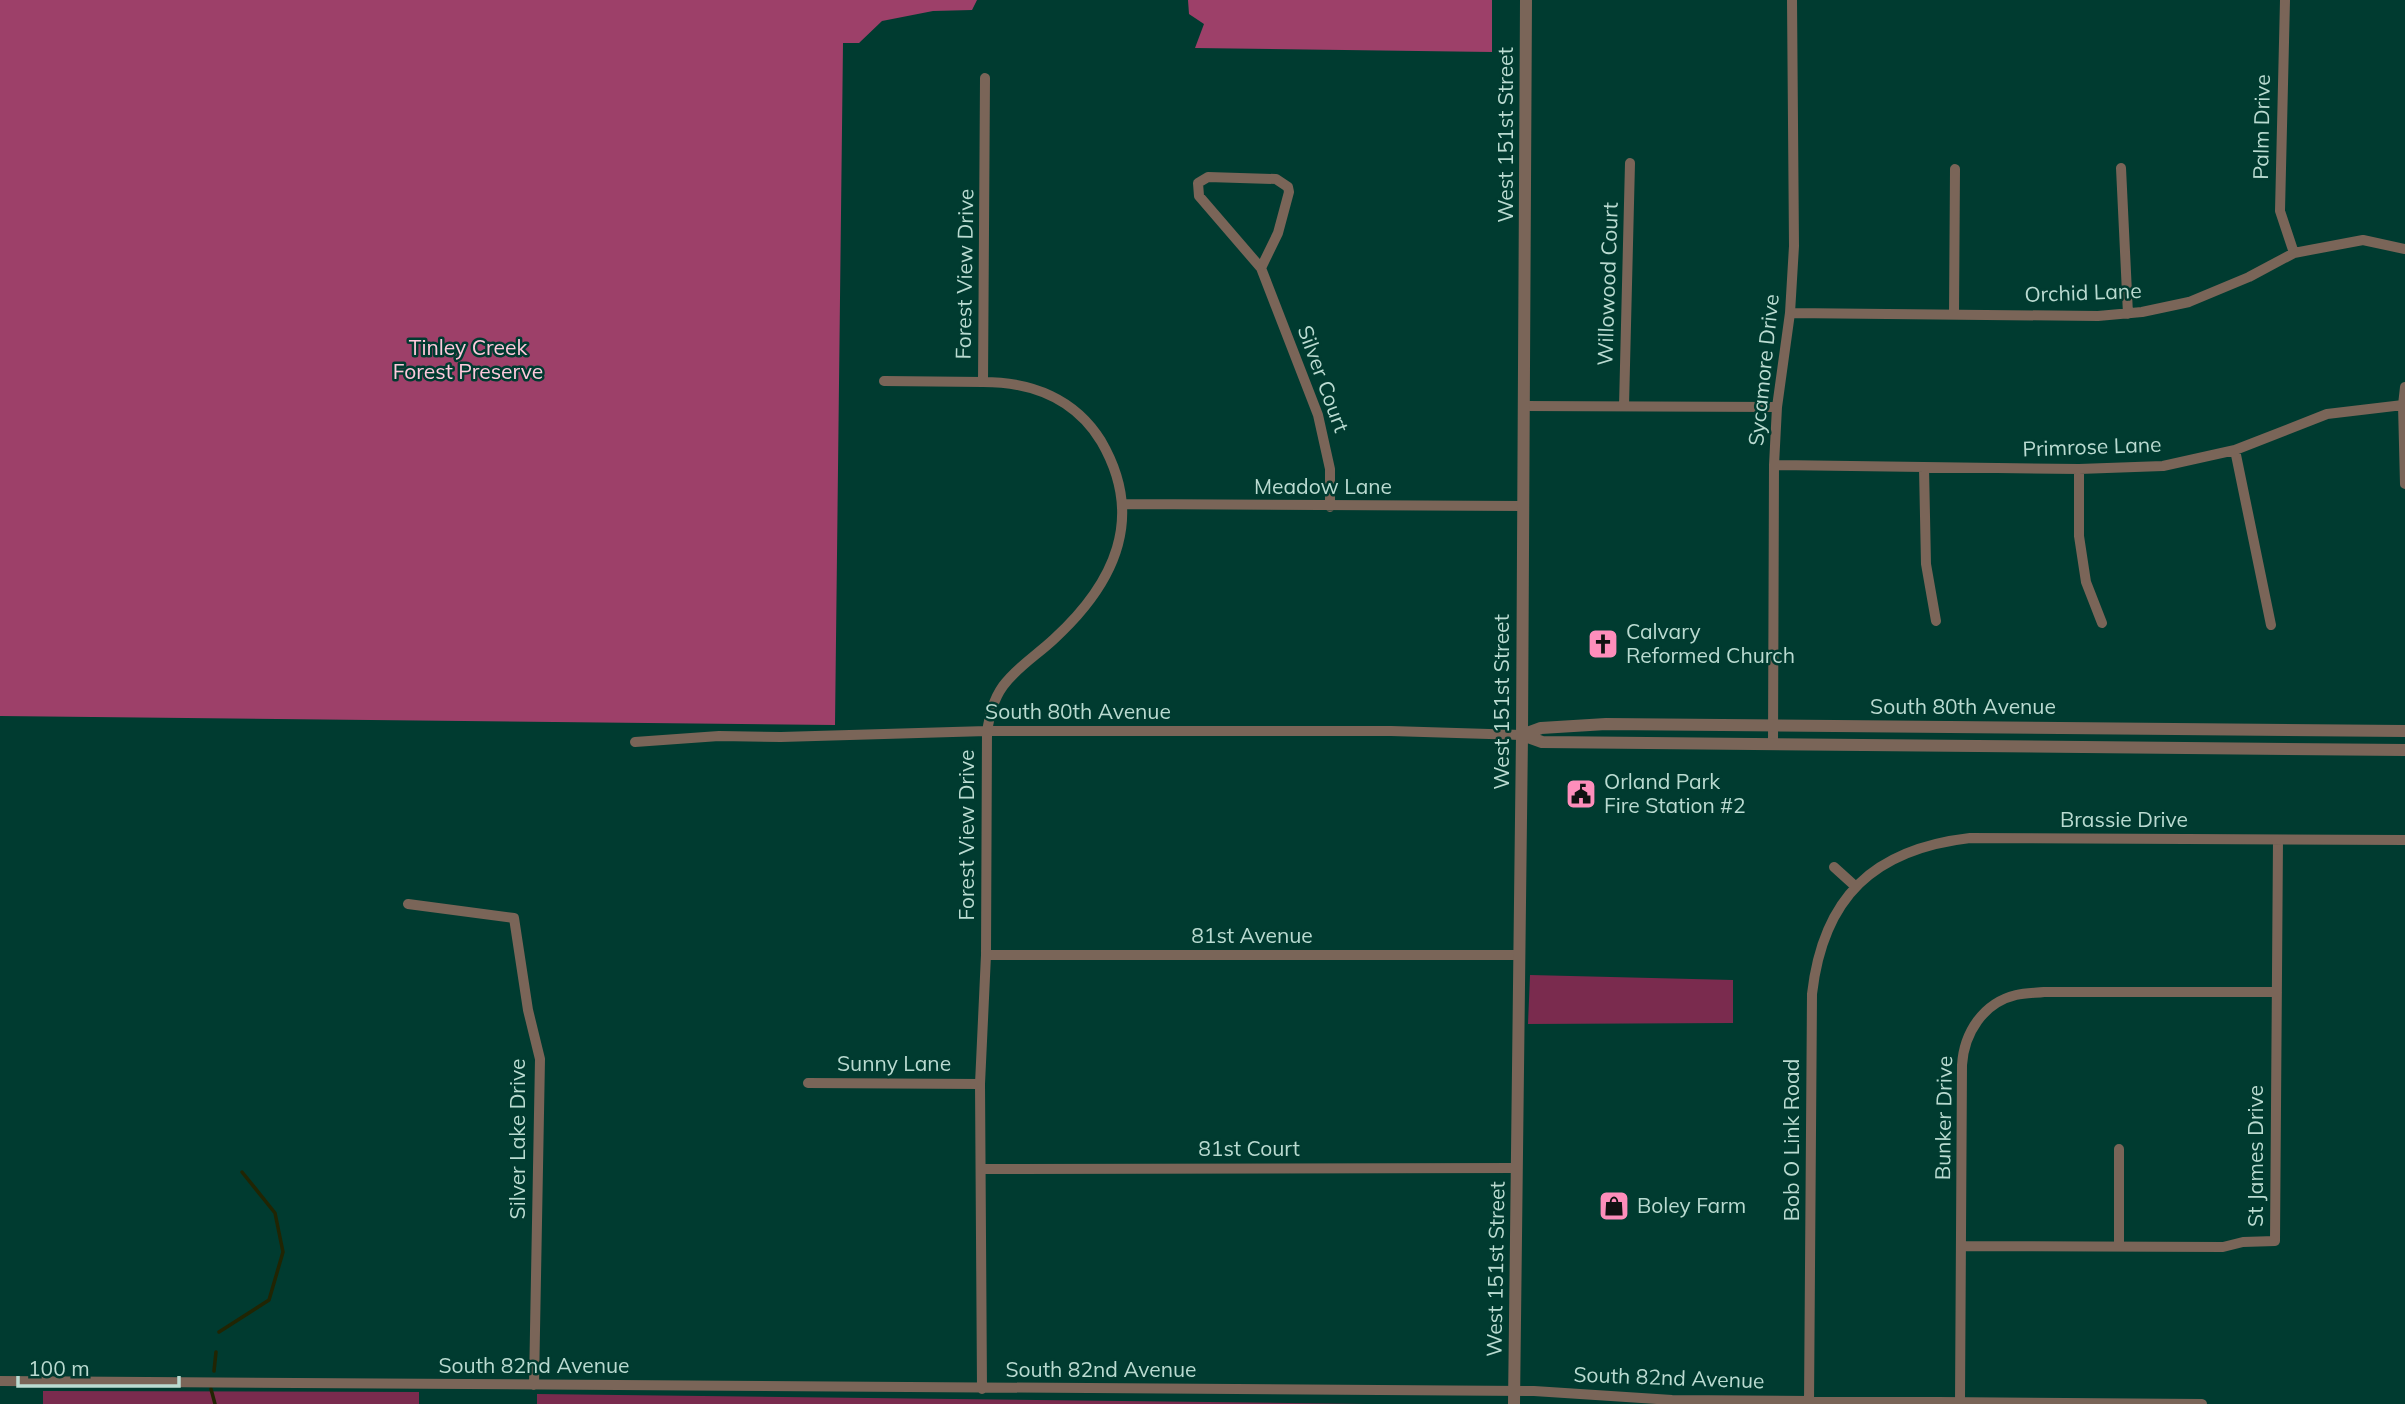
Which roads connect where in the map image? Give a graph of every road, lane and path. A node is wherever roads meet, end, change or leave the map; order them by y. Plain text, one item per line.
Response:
1 (1526, 0) edge
2 (1792, 0) edge
3 (2284, 0) edge
4 (985, 78) dead end
5 (1630, 163) dead end
6 (2121, 168) dead end
7 (1955, 169) dead end
8 (2405, 249) edge
9 (2294, 253) junction
10 (1261, 268) junction
11 (1790, 313) junction
12 (1954, 313) junction
13 (2128, 314) junction
14 (884, 381) dead end
15 (983, 382) junction
16 (2405, 387) edge
17 (2403, 405) junction
18 (1523, 406) junction
19 (1624, 406) junction
20 (1777, 407) junction
21 (2235, 450) junction
22 (1773, 465) junction
23 (1924, 468) junction
24 (2079, 469) junction
25 (2405, 478) edge
26 (2405, 484) edge
27 (1124, 504) junction
28 (1522, 506) junction
29 (1330, 507) junction
30 (1936, 621) dead end
31 (2102, 623) dead end
32 (2272, 625) dead end
33 (1772, 725) junction
34 (987, 731) junction
35 (2405, 731) edge
36 (1521, 735) junction
37 (635, 742) dead end
38 (1773, 744) junction
39 (2405, 750) edge
40 (2278, 840) junction
41 (2405, 840) edge
42 (1834, 867) dead end
43 (1855, 886) junction
44 (408, 904) dead end
45 (986, 955) junction
46 (1518, 956) junction
47 (2277, 992) junction
48 (808, 1083) dead end
49 (980, 1084) junction
50 (2119, 1149) dead end
51 (1516, 1168) junction
52 (981, 1169) junction
53 (1961, 1245) junction
54 (2119, 1246) junction
55 (0, 1381) edge
56 (534, 1385) junction
57 (982, 1389) junction
58 (1514, 1399) edge
59 (1960, 1402) edge
60 (1809, 1403) edge
61 (2202, 1404) edge

1 - 18 street, West 151st Street
2 - 11 street, Sycamore Drive
3 - 9 street, Palm Drive
4 - 15 street, Forest View Drive
5 - 19 street, Willowood Court
6 - 13 street
7 - 12 street
8 - 9 street, Orchid Lane
9 - 13 street, Orchid Lane
10 - 10 street, Silver Court
10 - 29 street, Silver Court
11 - 12 street, Orchid Lane
11 - 20 street, Sycamore Drive
12 - 13 street, Orchid Lane
14 - 15 street
15 - 27 street, Forest View Drive
16 - 17 street
17 - 21 street, Primrose Lane
17 - 25 street
18 - 19 street
18 - 28 street, West 151st Street
19 - 20 street
20 - 22 street, Sycamore Drive
21 - 24 street, Primrose Lane
21 - 32 street
22 - 23 street, Primrose Lane
22 - 33 street, Sycamore Drive
23 - 24 street, Primrose Lane
23 - 30 street
24 - 31 street
25 - 26 street
27 - 29 street, Meadow Lane
27 - 34 street, Forest View Drive
28 - 29 street, Meadow Lane
28 - 36 street, West 151st Street
33 - 35 street, South 80th Avenue
33 - 36 street, South 80th Avenue
33 - 38 street, Sycamore Drive
34 - 36 street, South 80th Avenue
34 - 37 street, South 80th Avenue
34 - 45 street, Forest View Drive
36 - 38 street, South 80th Avenue
36 - 46 street, West 151st Street
38 - 39 street, South 80th Avenue
40 - 41 street, Brassie Drive
40 - 43 street, Brassie Drive
40 - 47 street, St James Drive
42 - 43 street
43 - 60 street, Bob O Link Road
44 - 56 street, Silver Lake Drive
45 - 46 street, 81st Avenue
45 - 49 street, Forest View Drive
46 - 51 street, West 151st Street
47 - 53 street, Bunker Drive
47 - 54 street, St James Drive
48 - 49 street, Sunny Lane
49 - 52 street, Forest View Drive
50 - 54 street
51 - 52 street, 81st Court
51 - 58 street, West 151st Street
52 - 57 street, Forest View Drive
53 - 54 street, St James Drive
53 - 59 street, Bunker Drive
55 - 56 street, South 82nd Avenue
56 - 57 street, South 82nd Avenue
57 - 58 street, South 82nd Avenue
58 - 60 street, South 82nd Avenue
59 - 60 street, South 82nd Avenue
59 - 61 street, South 82nd Avenue

